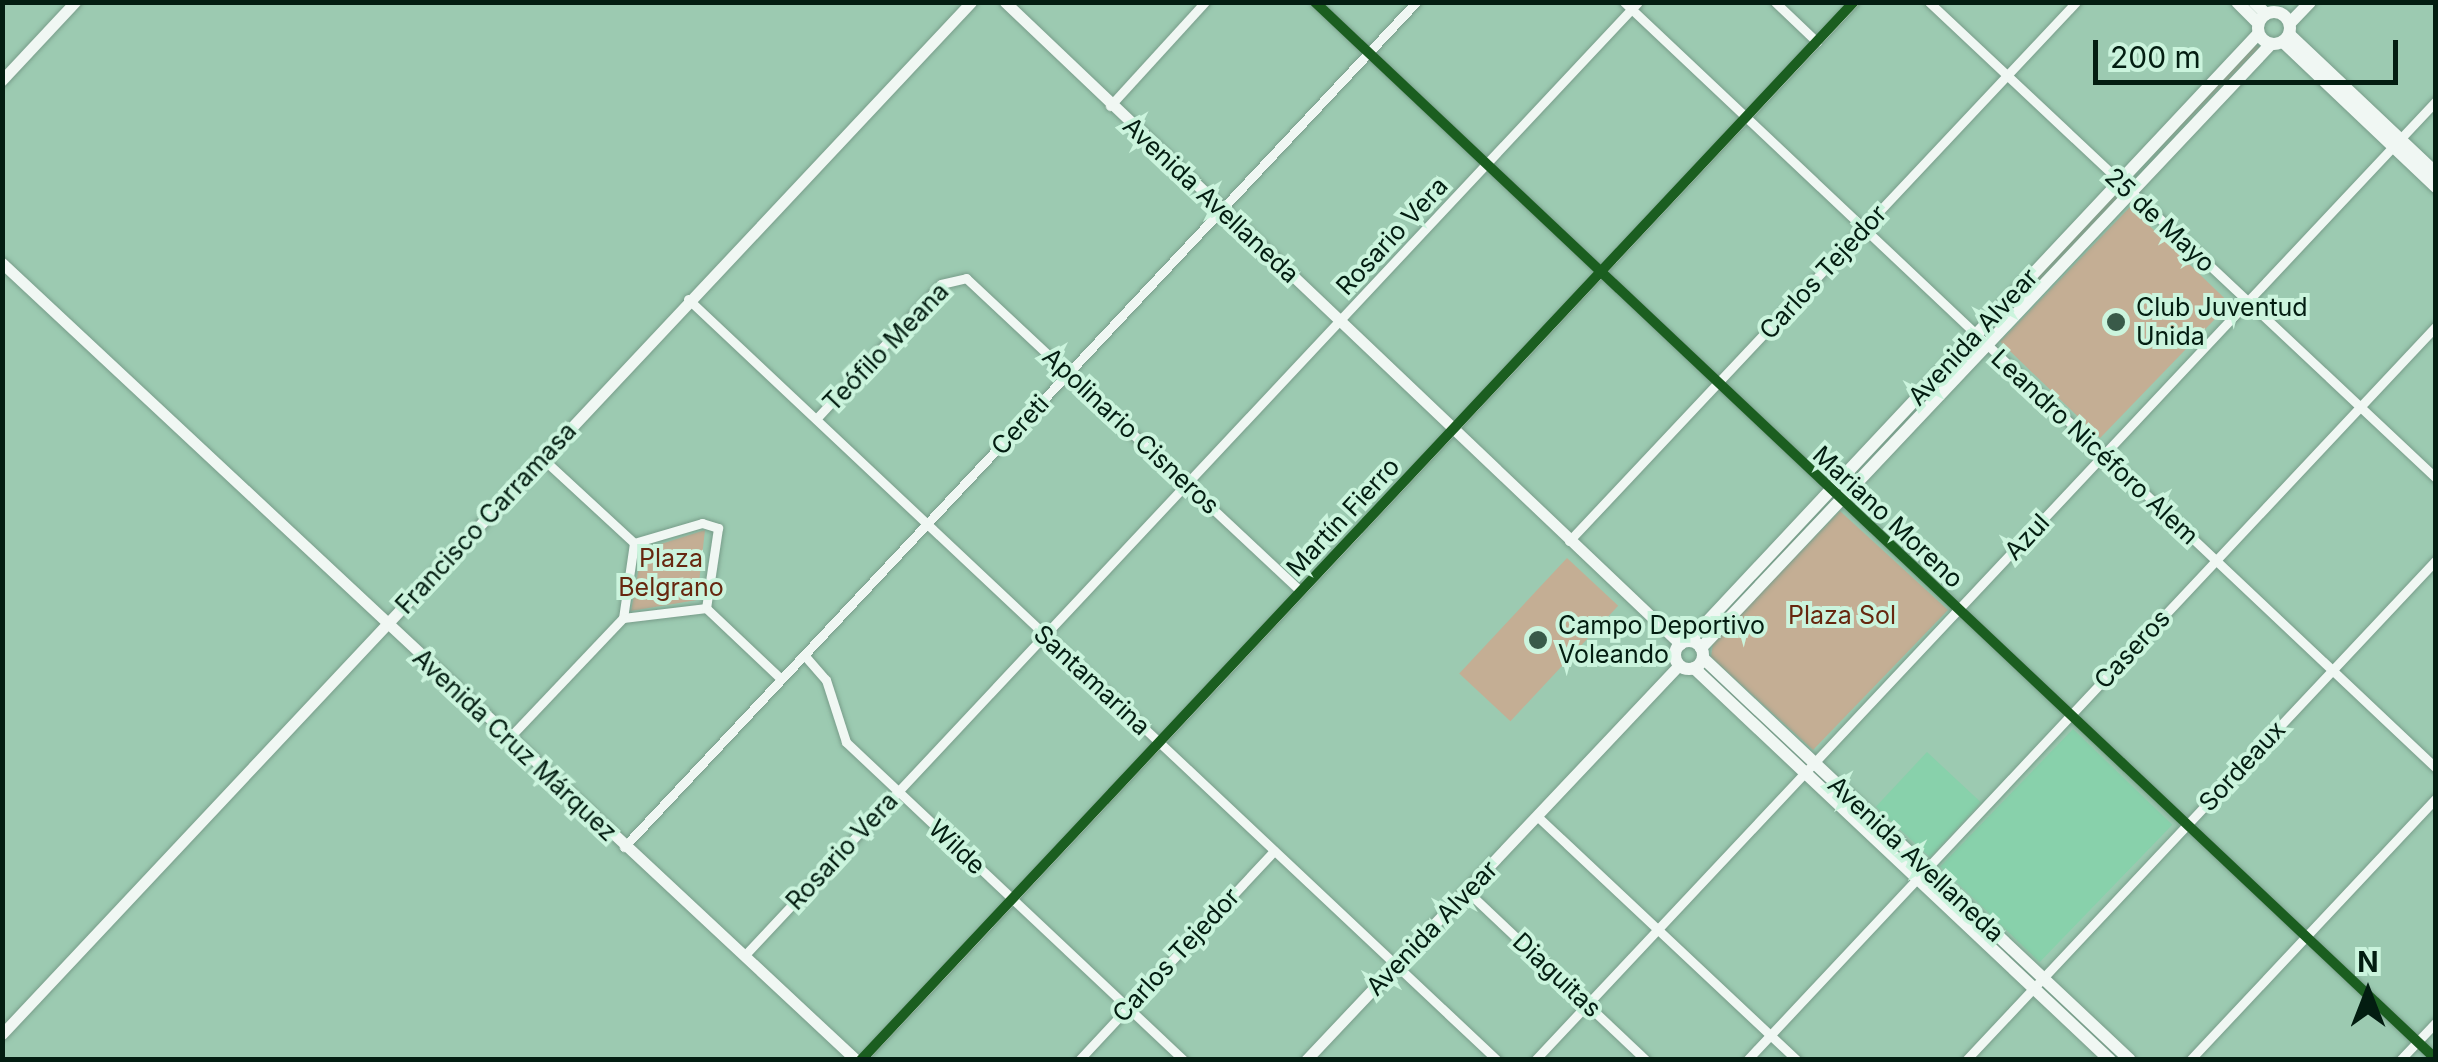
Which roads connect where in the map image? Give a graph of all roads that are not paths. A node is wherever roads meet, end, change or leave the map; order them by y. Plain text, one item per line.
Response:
1 (75, 2) edge
2 (970, 2) edge
3 (1005, 2) edge
4 (1206, 2) edge
5 (1315, 2) edge
6 (1416, 2) edge
7 (1775, 2) edge
8 (1854, 2) edge
9 (1929, 2) edge
10 (2076, 2) edge
11 (2237, 2) edge
12 (2254, 2) edge
13 (2310, 2) edge
14 (1631, 5) edge
15 (2270, 17) edge
16 (2283, 36) junction
17 (1817, 42) junction
18 (1367, 54) junction
19 (2007, 76) junction
20 (2, 80) edge
21 (2436, 101) edge
22 (1110, 106) junction
23 (1746, 118) junction
24 (2396, 143) junction
25 (1485, 165) junction
26 (2436, 173) edge
27 (2119, 182) junction
28 (2436, 187) edge
29 (2131, 192) junction
30 (1220, 209) junction
31 (1863, 228) junction
32 (2, 263) edge
33 (1600, 273) junction
34 (956, 277) joint
35 (688, 299) junction
36 (2246, 301) junction
37 (1339, 321) junction
38 (2436, 326) edge
39 (1976, 334) junction
40 (1987, 345) junction
41 (1069, 372) junction
42 (1717, 384) junction
43 (2360, 407) junction
44 (816, 419) junction
45 (1453, 429) junction
46 (2104, 455) junction
47 (542, 458) junction
48 (2436, 478) edge
49 (1186, 483) junction
50 (1830, 489) junction
51 (1840, 500) junction
52 (927, 526) junction
53 (1569, 541) junction
54 (634, 543) junction
55 (2216, 560) junction
56 (2436, 560) edge
57 (1301, 592) junction
58 (706, 608) junction
59 (1958, 610) junction
60 (624, 618) junction
61 (387, 626) junction
62 (1043, 635) junction
63 (1691, 654) junction
64 (804, 656) junction
65 (2332, 670) junction
66 (781, 679) junction
67 (2070, 716) junction
68 (509, 738) junction
69 (1159, 743) junction
70 (1810, 768) junction
71 (2436, 768) edge
72 (897, 792) junction
73 (2436, 798) edge
74 (1538, 817) junction
75 (2186, 825) junction
76 (624, 847) junction
77 (1274, 851) junction
78 (1922, 874) junction
79 (1467, 891) junction
80 (1013, 898) junction
81 (1659, 930) junction
82 (2305, 937) junction
83 (744, 956) junction
84 (1396, 966) junction
85 (2038, 983) junction
86 (1588, 1004) junction
87 (1128, 1007) junction
88 (2436, 1022) edge
89 (2, 1034) edge
90 (1770, 1034) junction
91 (2416, 1042) junction
92 (858, 1060) edge
93 (1079, 1060) edge
94 (1184, 1060) edge
95 (1306, 1060) edge
96 (1496, 1060) edge
97 (1535, 1060) edge
98 (1646, 1060) edge
99 (1747, 1060) edge
100 (1797, 1060) edge
101 (1966, 1060) edge
102 (2110, 1060) edge
103 (2130, 1060) edge
104 (2190, 1060) edge
105 (2400, 1060) edge
106 (2436, 1060) edge

1 - 20 street
2 - 35 street, Francisco Carramasa
3 - 22 street, Avenida Avellaneda
4 - 22 street
5 - 18 street, Mariano Moreno
6 - 18 street, Cereti
7 - 17 street
8 - 17 street, Martín Fierro
9 - 19 street, 25 de Mayo
10 - 19 street, Carlos Tejedor
11 - 15 main road
12 - 15 main road
13 - 16 main road, Avenida Alvear
14 - 23 street, Leandro Nicéforo Alem
14 - 25 street, Rosario Vera
15 - 16 main road
15 - 16 main road
15 - 27 main road, Avenida Alvear
16 - 24 main road
16 - 29 main road, Avenida Alvear
17 - 23 street, Martín Fierro
18 - 25 street, Mariano Moreno
18 - 30 street, Cereti
19 - 27 street, 25 de Mayo
19 - 31 street, Carlos Tejedor
21 - 24 street, Azul
22 - 30 street, Avenida Avellaneda
23 - 31 street, Leandro Nicéforo Alem
23 - 33 street, Martín Fierro
24 - 26 main road
24 - 28 main road
24 - 36 street, Azul
25 - 33 street, Mariano Moreno
25 - 37 street, Rosario Vera
27 - 29 street, 25 de Mayo
27 - 39 main road, Avenida Alvear
29 - 36 street, 25 de Mayo
29 - 40 main road, Avenida Alvear
30 - 37 street, Avenida Avellaneda
30 - 41 street, Cereti
31 - 39 street, Leandro Nicéforo Alem
31 - 42 street, Carlos Tejedor
32 - 61 street, Avenida Cruz Márquez
33 - 42 street, Mariano Moreno
33 - 45 street, Martín Fierro
34 - 41 street, Apolinario Cisneros
34 - 44 street, Teófilo Meana
35 - 44 street, Santamarina
35 - 47 street, Francisco Carramasa
36 - 43 street, 25 de Mayo
36 - 46 street, Azul
37 - 45 street, Avenida Avellaneda
37 - 49 street, Rosario Vera
38 - 43 street, Caseros
39 - 40 street, Leandro Nicéforo Alem
39 - 50 main road, Avenida Alvear
40 - 46 street, Leandro Nicéforo Alem
40 - 51 main road, Avenida Alvear
41 - 49 street, Apolinario Cisneros
41 - 52 street, Cereti
42 - 50 street, Mariano Moreno
42 - 53 street, Carlos Tejedor
43 - 48 street, 25 de Mayo
43 - 55 street, Caseros
44 - 52 street, Santamarina
45 - 53 street, Avenida Avellaneda
45 - 57 street, Martín Fierro
46 - 55 street, Leandro Nicéforo Alem
46 - 59 street, Azul
47 - 54 street
47 - 61 street, Francisco Carramasa
49 - 57 street, Apolinario Cisneros
49 - 62 street, Rosario Vera
50 - 51 street, Mariano Moreno
50 - 63 main road, Avenida Alvear
51 - 59 street, Mariano Moreno
51 - 63 main road, Avenida Alvear
52 - 62 street, Santamarina
52 - 64 street, Cereti
53 - 63 street, Avenida Avellaneda
54 - 58 street
54 - 60 street
55 - 65 street, Leandro Nicéforo Alem
55 - 67 street, Caseros
56 - 65 street, Sordeaux
57 - 69 street, Martín Fierro
58 - 60 street
58 - 66 street
59 - 67 street, Mariano Moreno
59 - 70 street, Azul
60 - 68 street
61 - 68 street, Avenida Cruz Márquez
61 - 89 street, Francisco Carramasa
62 - 69 street, Santamarina
62 - 72 street, Rosario Vera
63 - 70 main road, Avenida Avellaneda
63 - 74 street, Avenida Alvear
64 - 66 street, Cereti
64 - 72 street, Wilde
65 - 71 street, Leandro Nicéforo Alem
65 - 75 street, Sordeaux
66 - 76 street, Cereti
67 - 75 street, Mariano Moreno
67 - 78 street, Caseros
68 - 76 street, Avenida Cruz Márquez
69 - 77 street, Santamarina
69 - 80 street, Martín Fierro
70 - 78 main road, Avenida Avellaneda
70 - 81 street, Azul
72 - 80 street, Wilde
72 - 83 street, Rosario Vera
73 - 82 street
74 - 79 street, Avenida Alvear
74 - 81 street
75 - 82 street, Mariano Moreno
75 - 85 street, Sordeaux
76 - 83 street, Avenida Cruz Márquez
77 - 84 street, Santamarina
77 - 87 street, Carlos Tejedor
78 - 85 main road, Avenida Avellaneda
78 - 90 street, Caseros
79 - 84 street, Avenida Alvear
79 - 86 street, Diaguitas
80 - 87 street, Wilde
80 - 92 street, Martín Fierro
81 - 86 street, Azul
81 - 90 street
82 - 91 street, Mariano Moreno
82 - 104 street
83 - 92 street, Avenida Cruz Márquez
84 - 95 street, Avenida Alvear
84 - 96 street, Santamarina
85 - 101 street, Sordeaux
85 - 102 main road, Avenida Avellaneda
85 - 103 main road, Avenida Avellaneda
86 - 97 street, Azul
86 - 98 street, Diaguitas
87 - 93 street, Carlos Tejedor
87 - 94 street, Wilde
88 - 91 street
90 - 99 street, Caseros
90 - 100 street
91 - 105 street
91 - 106 street, Mariano Moreno

